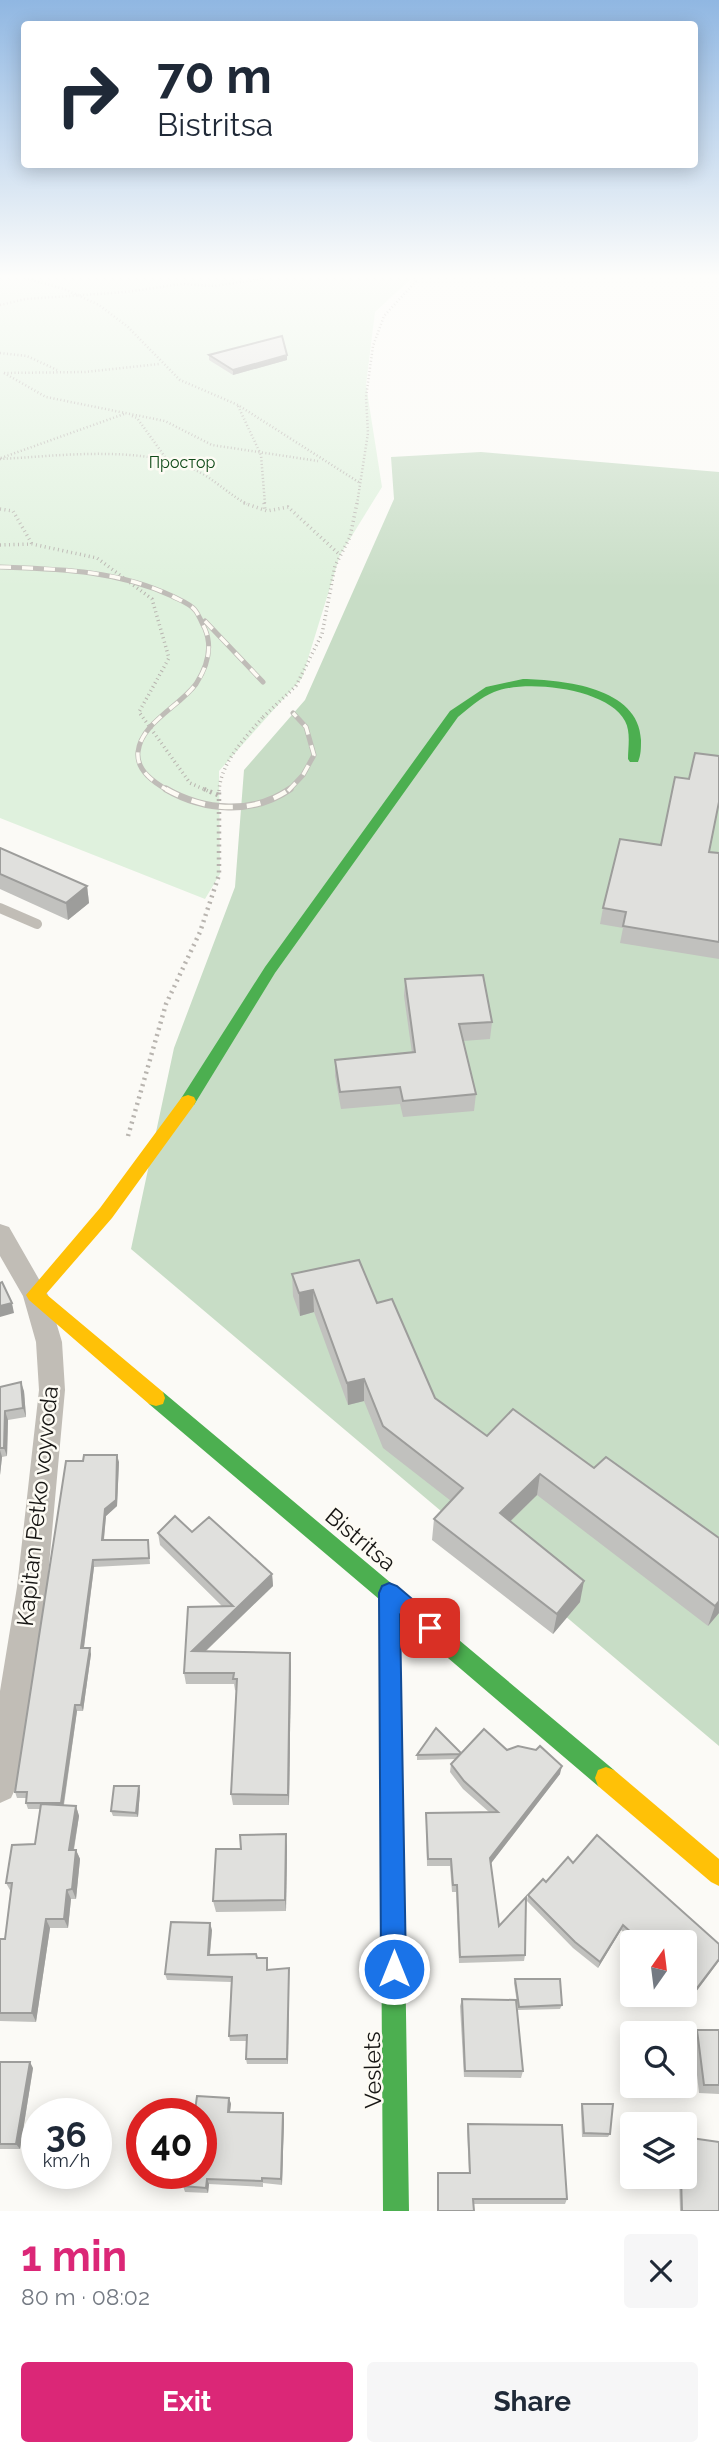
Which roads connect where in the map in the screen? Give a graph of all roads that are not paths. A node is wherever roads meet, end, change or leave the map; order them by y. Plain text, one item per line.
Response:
1 (634, 759) dead end
2 (0, 908) edge
3 (37, 924) dead end
4 (0, 1234) edge
5 (35, 1295) junction
6 (389, 1593) junction
7 (0, 1787) edge
8 (719, 1874) edge
9 (396, 2211) edge

1 - 5 street
2 - 3 lane
4 - 5 street, Kapitan Petko voyvoda
5 - 6 street, Bistritsa
5 - 7 street, Kapitan Petko voyvoda
6 - 8 street, Bistritsa
6 - 9 street, Veslets

